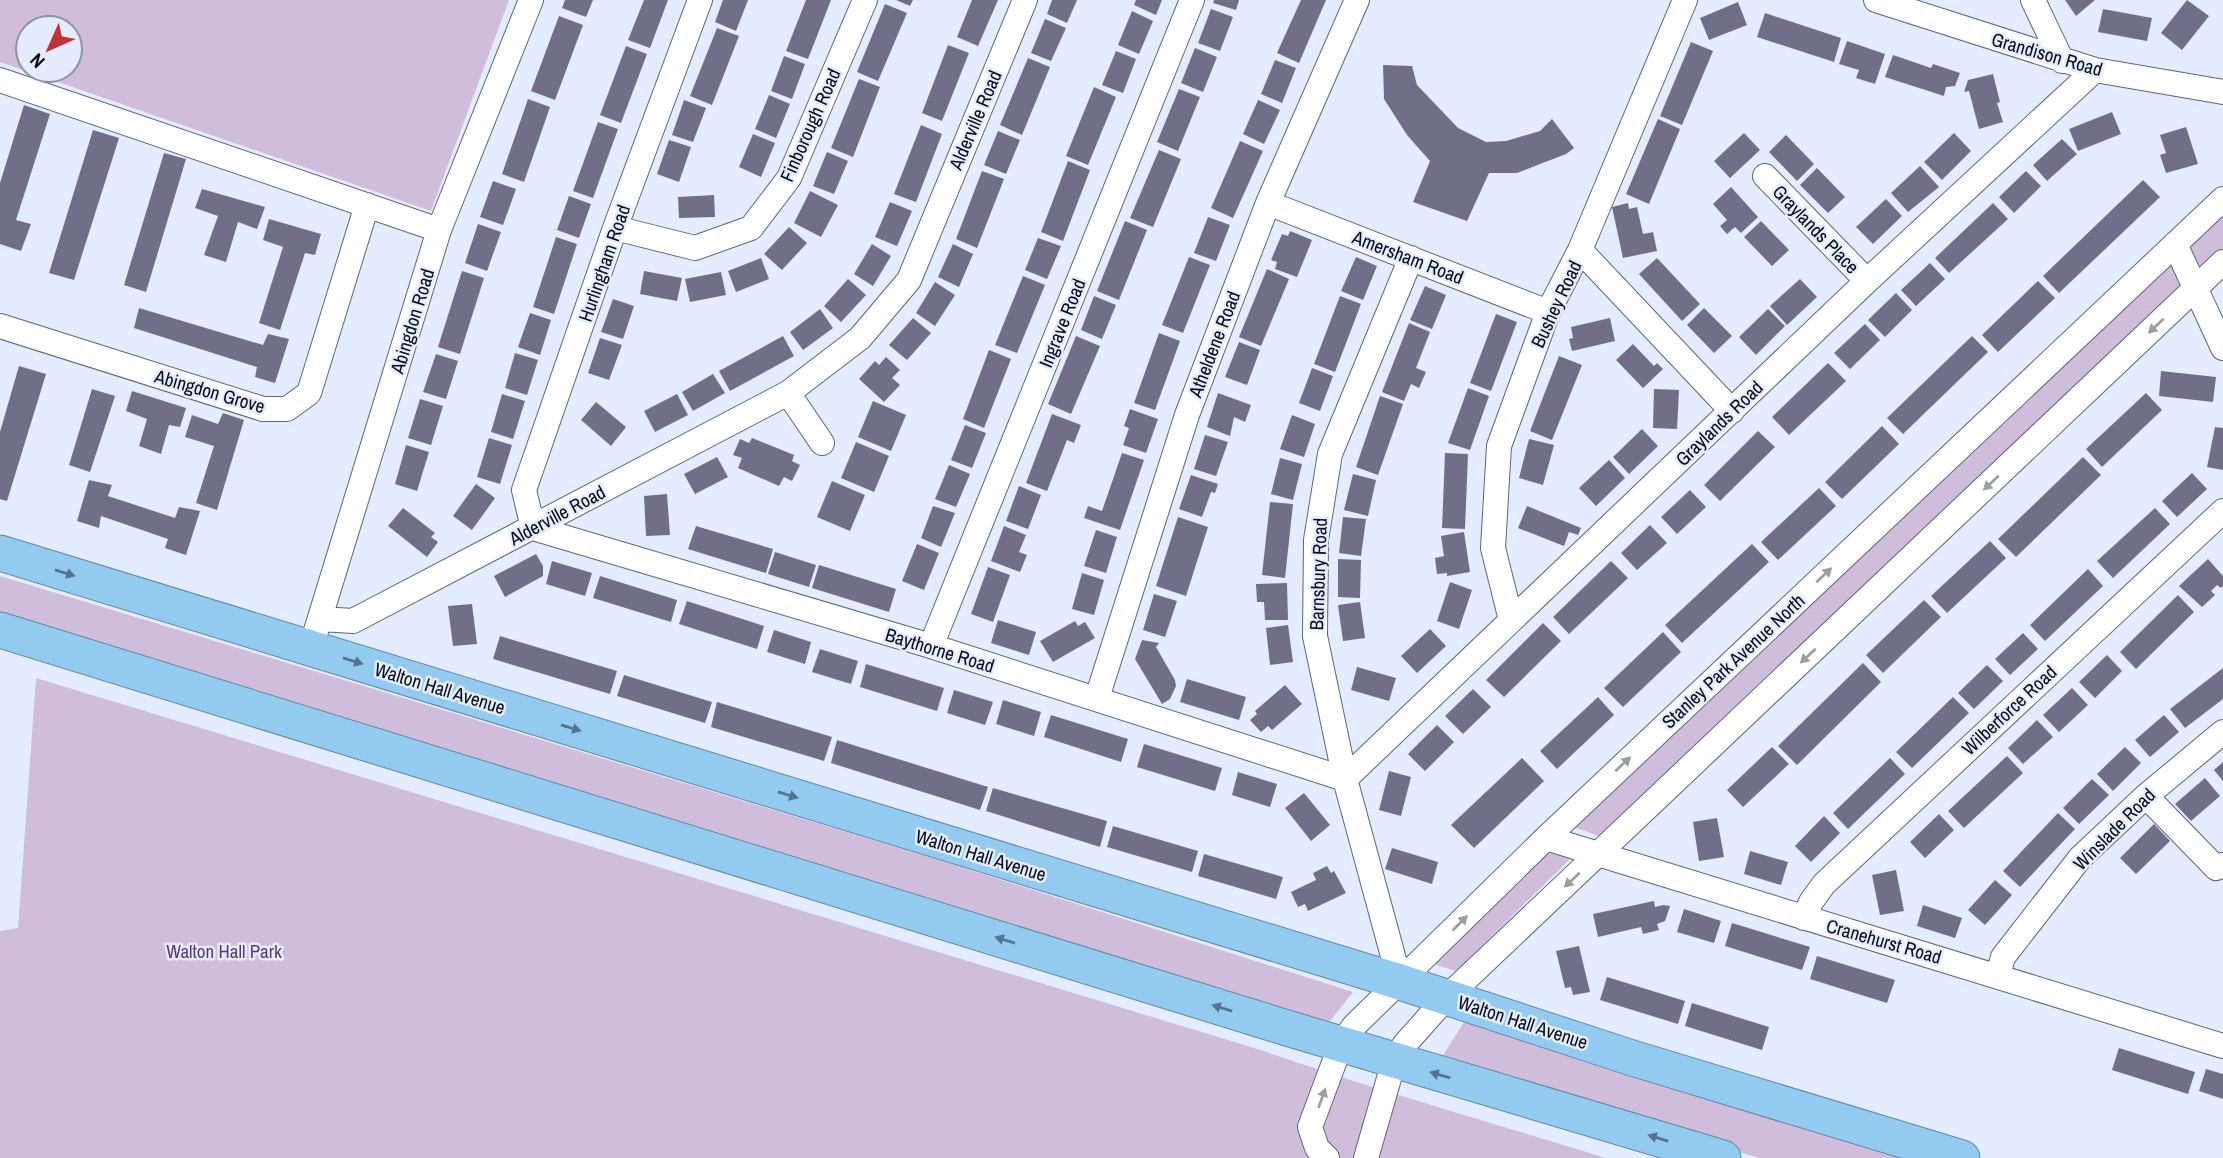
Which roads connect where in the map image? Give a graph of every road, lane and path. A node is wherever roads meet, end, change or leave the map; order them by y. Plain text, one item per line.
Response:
1 (531, 0) edge
2 (700, 0) edge
3 (865, 0) edge
4 (1025, 0) edge
5 (1192, 0) edge
6 (1357, 0) edge
7 (1685, 0) edge
8 (1876, 0) edge
9 (2033, 0) edge
10 (2062, 61) junction
11 (2095, 70) junction
12 (0, 80) edge
13 (2223, 92) edge
14 (1765, 176) dead end
15 (2223, 199) edge
16 (1268, 203) junction
17 (367, 205) junction
18 (615, 228) junction
19 (439, 230) junction
20 (2175, 244) junction
21 (1580, 250) junction
22 (1411, 258) junction
23 (2223, 262) edge
24 (1867, 281) junction
25 (2195, 289) junction
26 (1548, 312) junction
27 (0, 326) edge
28 (2223, 348) edge
29 (788, 393) junction
30 (1732, 411) junction
31 (822, 443) dead end
32 (2223, 511) edge
33 (533, 528) junction
34 (0, 553) edge
35 (1511, 620) junction
36 (0, 630) edge
37 (316, 633) junction
38 (931, 646) junction
39 (1097, 698) junction
40 (2223, 732) edge
41 (1345, 779) junction
42 (2146, 796) junction
43 (1546, 838) junction
44 (1600, 853) junction
45 (2223, 866) edge
46 (1804, 918) junction
47 (1998, 975) junction
48 (1400, 982) junction
49 (1447, 997) junction
50 (1341, 1044) junction
51 (2223, 1046) edge
52 (1394, 1061) junction
53 (1328, 1158) edge
54 (1366, 1158) edge
55 (1723, 1158) edge
56 (1962, 1158) edge

1 - 19 street, Abingdon Road
2 - 18 street, Hurlingham Road
3 - 18 street, Finborough Road
4 - 29 street, Alderville Road
5 - 38 street, Ingrave Road
6 - 16 street, Atheldene Road
7 - 21 street, Bushey Road
8 - 10 street, Grandison Road
9 - 10 street
10 - 11 street, Grandison Road
11 - 13 street, Grandison Road
11 - 24 street, Graylands Road
12 - 17 street
14 - 24 street, Graylands Place
15 - 20 street, Stanley Park Avenue North
16 - 22 street, Amersham Road
16 - 39 street, Atheldene Road
17 - 19 street
17 - 27 street, Abingdon Grove
18 - 33 street, Hurlingham Road
19 - 37 street, Abingdon Road
20 - 25 street
43 -> 20 street, Stanley Park Avenue North
21 - 26 street, Bushey Road
21 - 30 street
22 - 26 street, Amersham Road
22 - 41 street, Barnsbury Road
23 - 25 street
24 - 30 street, Graylands Road
25 - 28 street
25 -> 44 street
26 - 35 street, Bushey Road
29 - 31 street
29 - 33 street, Alderville Road
30 - 35 street, Graylands Road
32 - 46 street, Wilberforce Road
33 - 37 street, Alderville Road
33 - 38 street, Baythorne Road
34 -> 37 highway, Walton Hall Avenue
35 - 41 street, Graylands Road
50 -> 36 highway
37 -> 48 highway, Walton Hall Avenue
38 - 39 street, Baythorne Road
39 - 41 street, Baythorne Road
40 - 42 street, Winslade Road
41 - 48 street, Barnsbury Road
42 - 45 street
42 - 47 street, Winslade Road
43 - 44 street, Cranehurst Road
48 -> 43 street, Stanley Park Avenue North
44 - 46 street, Cranehurst Road
44 -> 49 street
46 - 47 street, Cranehurst Road
47 - 51 street, Cranehurst Road
48 - 49 highway, Walton Hall Avenue
48 - 50 street, Stanley Park Avenue North
49 - 52 street
49 - 56 highway, Walton Hall Avenue
50 - 52 highway
53 -> 50 street, Stanley Park Avenue North
52 - 54 street
55 -> 52 highway

